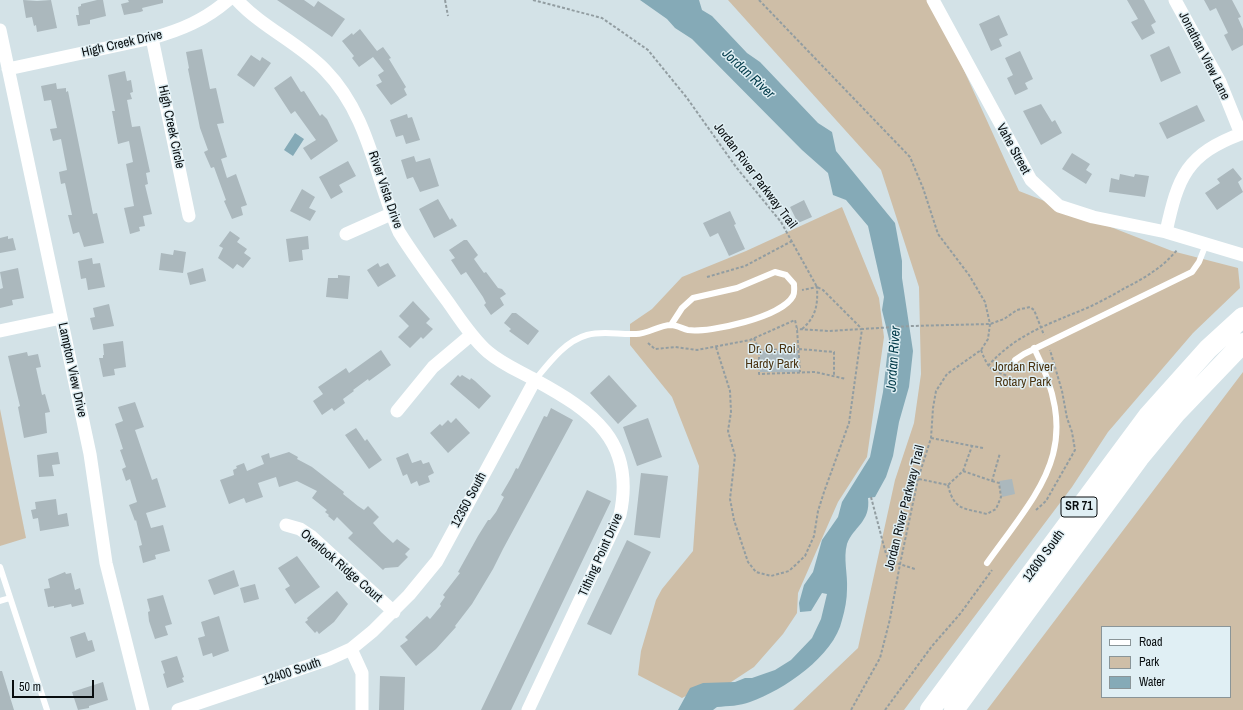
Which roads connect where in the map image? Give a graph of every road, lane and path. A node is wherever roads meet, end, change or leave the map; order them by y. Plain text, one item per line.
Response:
1 (228, 0) edge
2 (237, 0) edge
3 (445, 0) edge
4 (533, 0) edge
5 (759, 0) edge
6 (933, 0) edge
7 (1175, 0) edge
8 (448, 16) dead end
9 (0, 30) edge
10 (152, 38) junction
11 (8, 69) junction
12 (1242, 134) edge
13 (391, 214) junction
14 (189, 216) dead end
15 (1166, 232) junction
16 (346, 234) dead end
17 (792, 241) junction
18 (1206, 243) junction
19 (1177, 250) dead end
20 (1243, 255) edge
21 (707, 277) dead end
22 (817, 287) junction
23 (794, 290) junction
24 (1243, 317) edge
25 (61, 318) junction
26 (990, 324) junction
27 (671, 325) junction
28 (1040, 327) junction
29 (797, 329) junction
30 (862, 329) junction
31 (801, 330) junction
32 (0, 331) edge
33 (472, 335) junction
34 (754, 338) junction
35 (1047, 342) junction
36 (648, 343) dead end
37 (1243, 343) edge
38 (716, 347) junction
39 (1034, 348) junction
40 (799, 349) junction
41 (759, 350) junction
42 (981, 350) junction
43 (988, 366) junction
44 (1013, 369) dead end
45 (800, 372) junction
46 (834, 376) junction
47 (1010, 377) dead end
48 (846, 379) dead end
49 (535, 380) junction
50 (397, 411) dead end
51 (931, 438) junction
52 (972, 446) junction
53 (983, 448) dead end
54 (1000, 453) dead end
55 (962, 471) junction
56 (918, 479) junction
57 (992, 480) junction
58 (948, 485) junction
59 (871, 497) dead end
60 (1033, 515) dead end
61 (286, 524) dead end
62 (987, 563) dead end
63 (900, 564) junction
64 (996, 564) dead end
65 (0, 567) edge
66 (915, 569) dead end
67 (10, 598) junction
68 (0, 601) edge
69 (394, 612) junction
70 (351, 648) junction
71 (47, 710) edge
72 (143, 710) edge
73 (178, 710) edge
74 (362, 710) edge
75 (528, 710) edge
76 (851, 710) edge
77 (885, 710) edge
78 (930, 710) edge
79 (954, 710) edge

1 - 10 street, High Creek Drive
2 - 13 street, River Vista Drive
3 - 8 path
4 - 17 path, Jordan River Parkway Trail
5 - 26 path
6 - 15 street, Vahe Street
7 - 12 street, Jonathan View Lane
9 - 11 street, Lampton View Drive
10 - 11 street, High Creek Drive
10 - 14 street, High Creek Circle
11 - 25 street, Lampton View Drive
12 - 15 street
13 - 16 street
13 - 33 street, River Vista Drive
15 - 18 street, Vahe Street
17 - 21 path
17 - 22 path, Jordan River Parkway Trail
18 - 20 street, Vahe Street
18 - 35 lane
19 - 28 path
22 - 23 path
22 - 30 path, Jordan River Parkway Trail
22 - 31 path
23 - 27 lane
23 - 27 lane
24 - 78 main road, 12600 South / SR 71
25 - 32 street
25 - 72 street, Lampton View Drive
26 - 28 path
26 - 30 path
26 - 42 path
27 - 49 lane
28 - 35 path
28 - 43 path
29 - 31 path
29 - 34 path
29 - 40 path
30 - 31 path
30 - 38 path
33 - 49 street, River Vista Drive
33 - 50 street
34 - 38 path
34 - 41 path
35 - 39 lane
35 - 60 path
36 - 38 path
37 - 79 main road, 12600 South / SR 71
39 - 44 lane
39 - 62 lane
40 - 41 path
40 - 45 path
40 - 46 path
41 - 45 path
42 - 43 path
42 - 51 path, Jordan River Parkway Trail
43 - 47 path
45 - 46 path
46 - 48 path
49 - 69 street, 12350 South
49 - 75 street, Tithing Point Drive
51 - 52 path
51 - 56 path, Jordan River Parkway Trail
52 - 53 path
52 - 55 path
54 - 57 path
55 - 57 path
55 - 58 path
56 - 58 path
56 - 63 path, Jordan River Parkway Trail
57 - 58 path
59 - 63 path
61 - 69 street, Overlook Ridge Court
63 - 66 path
63 - 76 path, Jordan River Parkway Trail
64 - 77 path
65 - 67 lane
67 - 68 lane
67 - 71 lane
69 - 70 street, 12400 South
70 - 73 street, 12400 South
70 - 74 street

